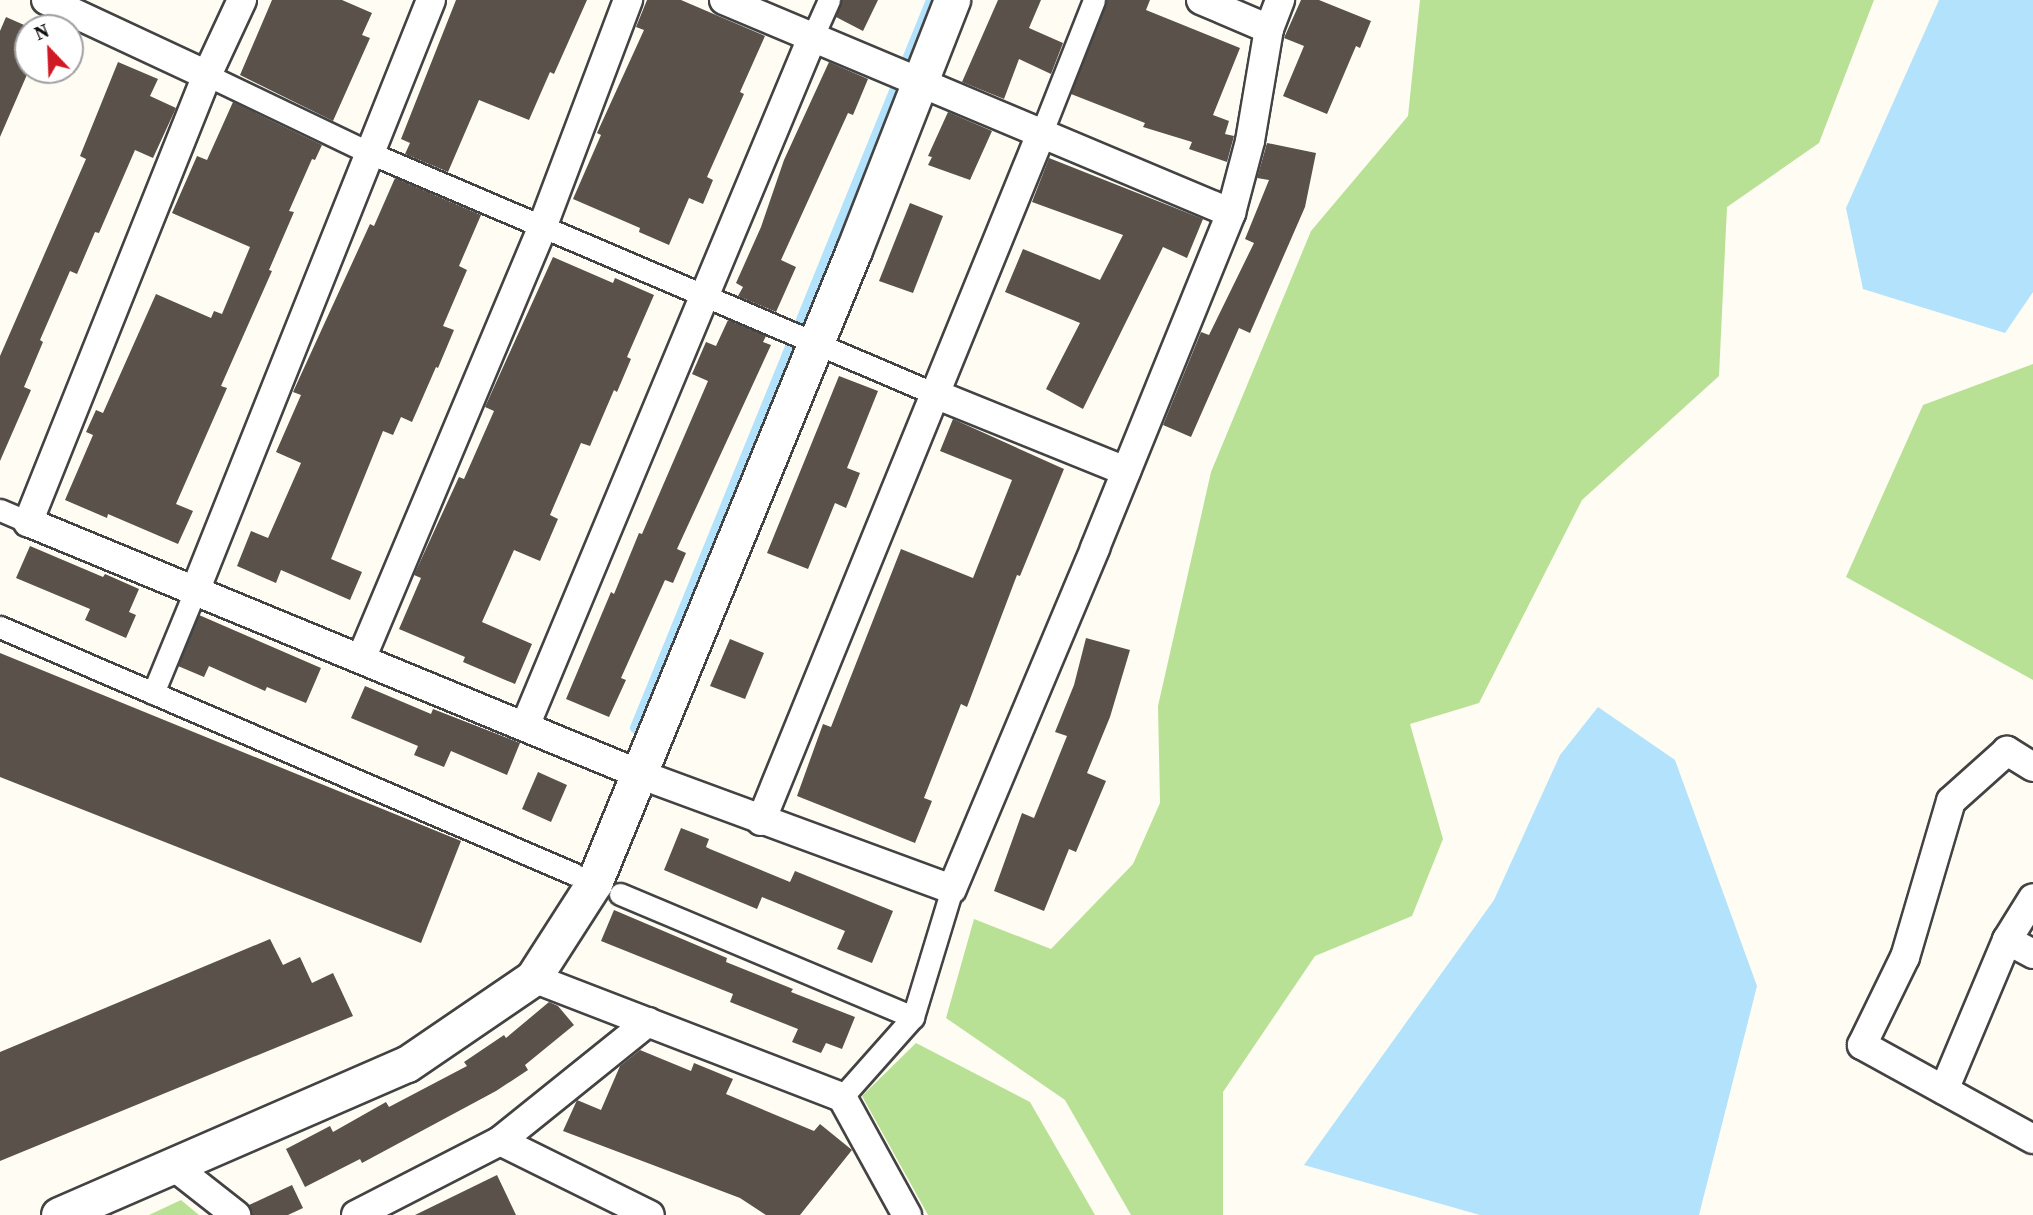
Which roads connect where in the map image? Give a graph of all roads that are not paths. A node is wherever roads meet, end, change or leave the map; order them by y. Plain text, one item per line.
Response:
1 (46, 0) edge
2 (242, 0) edge
3 (431, 0) edge
4 (628, 0) edge
5 (724, 0) edge
6 (829, 0) edge
7 (952, 0) edge
8 (1094, 0) edge
9 (1201, 0) edge
10 (1280, 0) edge
11 (1269, 29) junction
12 (812, 37) junction
13 (207, 75) junction
14 (919, 83) junction
15 (1041, 134) junction
16 (370, 153) junction
17 (1231, 213) junction
18 (543, 225) junction
19 (704, 297) junction
20 (814, 343) junction
21 (935, 394) junction
22 (1126, 471) junction
23 (0, 510) edge
24 (28, 522) junction
25 (195, 591) junction
26 (0, 627) edge
27 (361, 659) junction
28 (153, 693) junction
29 (525, 726) junction
30 (2033, 767) edge
31 (639, 774) junction
32 (761, 821) junction
33 (574, 874) dead end
34 (952, 890) junction
35 (620, 894) dead end
36 (2033, 898) edge
37 (2007, 940) junction
38 (2033, 954) edge
39 (533, 978) junction
40 (913, 1017) junction
41 (648, 1022) junction
42 (1944, 1090) junction
43 (842, 1097) junction
44 (2033, 1139) edge
45 (500, 1140) junction
46 (171, 1164) junction
47 (59, 1215) edge
48 (236, 1215) edge
49 (356, 1215) edge
50 (650, 1215) edge
51 (907, 1215) edge

1 - 13 street
2 - 13 street
3 - 16 street
4 - 18 street
5 - 12 street
6 - 12 street
7 - 14 street
8 - 15 street
9 - 11 street
10 - 11 street
11 - 17 street
12 - 14 street
12 - 19 street
13 - 16 street
13 - 24 street
14 - 15 street
14 - 20 street
15 - 17 street
15 - 21 street
16 - 18 street
16 - 25 street
17 - 22 street
18 - 19 street
18 - 27 street
19 - 20 street
19 - 29 street
20 - 21 street
20 - 31 street
21 - 22 street
21 - 32 street
22 - 34 street
23 - 24 street
24 - 25 street
25 - 27 street
25 - 28 street
26 - 28 street
27 - 29 street
28 - 33 street
29 - 31 street
30 - 42 street
31 - 32 street
31 - 39 street
32 - 34 street
34 - 40 street
35 - 40 street
36 - 37 street
37 - 38 street
37 - 42 street
39 - 41 street
39 - 46 street
40 - 43 street
41 - 43 street
41 - 45 street
42 - 44 street
43 - 51 street
45 - 49 street
45 - 50 street
46 - 47 street
46 - 48 street

